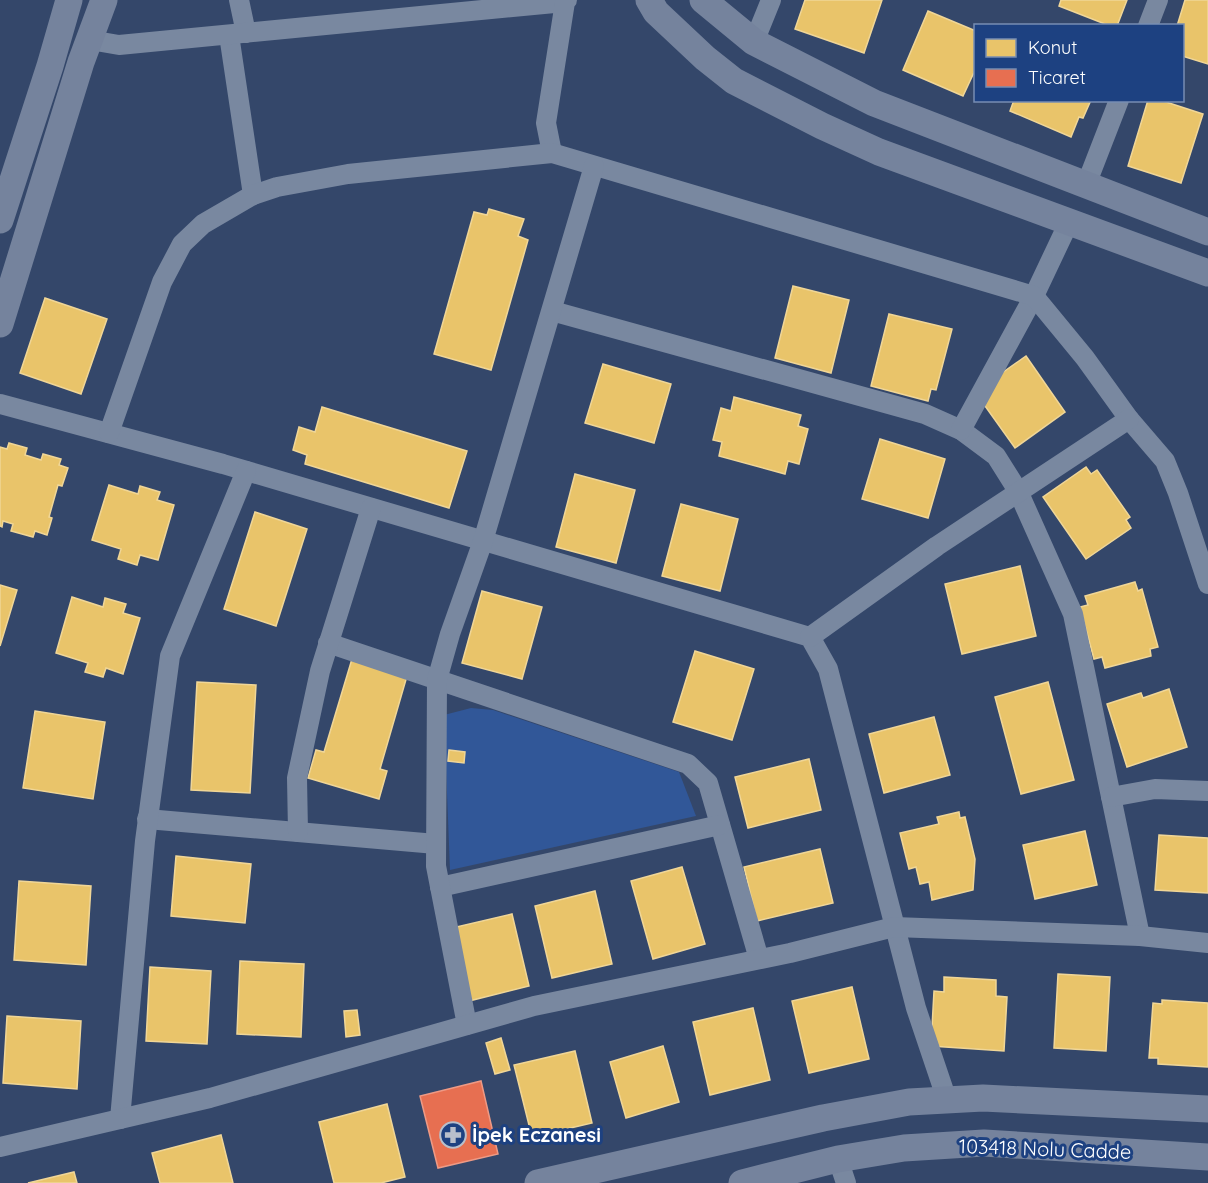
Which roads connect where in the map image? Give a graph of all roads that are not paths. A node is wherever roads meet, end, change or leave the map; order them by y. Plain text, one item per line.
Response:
1 (69, 0) edge
2 (104, 0) edge
3 (238, 0) edge
4 (649, 0) edge
5 (703, 0) edge
6 (771, 0) edge
7 (1158, 0) edge
8 (566, 1) edge
9 (415, 8) edge
10 (1149, 24) edge
11 (238, 34) junction
12 (90, 40) junction
13 (754, 42) junction
14 (1118, 102) edge
15 (552, 153) junction
16 (594, 166) junction
17 (1086, 185) junction
18 (253, 195) junction
19 (0, 220) edge
20 (1069, 222) junction
21 (1208, 232) edge
22 (1208, 273) edge
23 (1034, 296) junction
24 (552, 311) junction
25 (0, 324) edge
26 (0, 404) edge
27 (1129, 419) junction
28 (961, 430) junction
29 (109, 434) junction
30 (246, 471) junction
31 (1018, 491) junction
32 (371, 508) junction
33 (483, 541) junction
34 (1208, 584) edge
35 (810, 637) junction
36 (328, 643) junction
37 (437, 680) junction
38 (1208, 791) edge
39 (1111, 797) junction
40 (147, 819) junction
41 (720, 825) junction
42 (297, 832) junction
43 (436, 844) junction
44 (440, 887) junction
45 (894, 927) junction
46 (1140, 936) junction
47 (1208, 943) edge
48 (759, 959) junction
49 (467, 1025) junction
50 (947, 1100) junction
51 (1208, 1109) edge
52 (120, 1119) junction
53 (0, 1147) edge
54 (1208, 1157) edge
55 (842, 1171) edge
56 (538, 1183) edge
57 (742, 1183) edge

1 - 19 main road
2 - 12 main road
3 - 11 street
4 - 20 main road
5 - 13 main road
6 - 13 street
7 - 10 street
8 - 9 street
8 - 15 street
9 - 11 street
11 - 12 street
11 - 18 street
12 - 25 main road
13 - 17 main road
14 - 17 street
15 - 16 street
15 - 18 street
16 - 23 street
16 - 24 street
17 - 21 main road
18 - 29 street
20 - 22 main road
20 - 23 street
23 - 27 street
23 - 28 street
24 - 28 street
24 - 33 street
26 - 29 street
27 - 31 street
27 - 34 street
28 - 31 street
29 - 30 street
30 - 32 street
30 - 40 street
31 - 35 street
31 - 39 street
32 - 33 street
32 - 36 street
33 - 35 street
33 - 37 street
35 - 45 street
36 - 37 street
36 - 42 street
37 - 41 street
37 - 43 street
38 - 39 street
39 - 46 street
40 - 42 street
40 - 52 street
41 - 44 street
41 - 48 street
42 - 43 street
43 - 44 street
44 - 49 street
45 - 46 street
45 - 48 street
45 - 50 street
46 - 47 street
48 - 49 street
49 - 52 street
50 - 51 main road
50 - 56 main road
52 - 53 street
54 - 55 main road, 103418 Nolu Cadde
55 - 57 main road, 103418 Nolu Cadde

